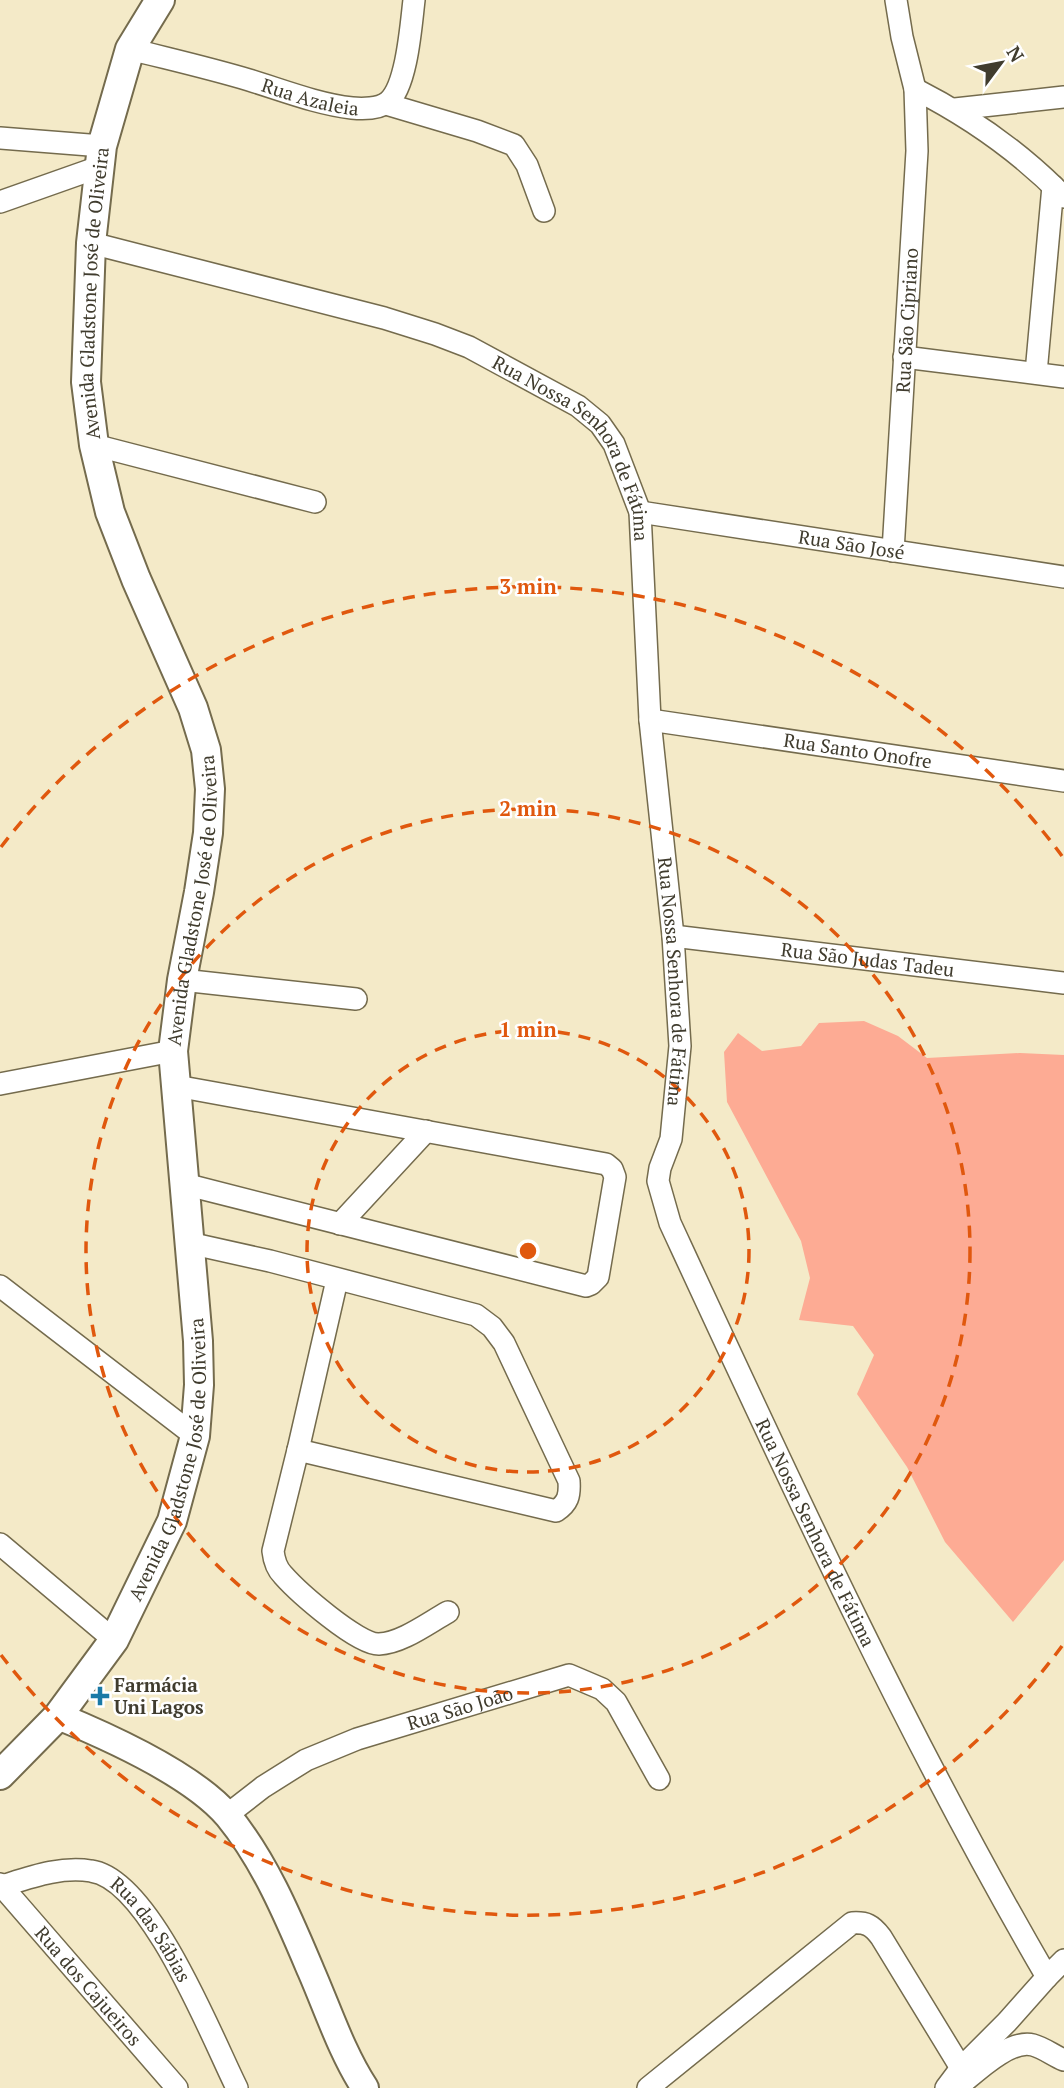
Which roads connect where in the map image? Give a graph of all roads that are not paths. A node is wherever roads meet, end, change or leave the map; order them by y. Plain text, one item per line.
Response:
1 (160, 0) edge
2 (414, 0) edge
3 (896, 0) edge
4 (130, 49) junction
5 (915, 89) junction
6 (1064, 97) edge
7 (386, 104) junction
8 (955, 109) junction
9 (0, 138) edge
10 (101, 156) junction
11 (1058, 191) edge
12 (0, 202) edge
13 (544, 211) dead end
14 (91, 243) junction
15 (904, 357) junction
16 (1036, 373) junction
17 (1064, 377) edge
18 (94, 445) junction
19 (315, 502) dead end
20 (639, 512) junction
21 (893, 551) junction
22 (1064, 577) edge
23 (650, 720) junction
24 (1064, 781) edge
25 (673, 936) junction
26 (182, 980) junction
27 (1064, 983) edge
28 (356, 999) dead end
29 (173, 1051) junction
30 (0, 1084) edge
31 (176, 1087) junction
32 (426, 1131) junction
33 (184, 1184) junction
34 (340, 1224) junction
35 (189, 1243) junction
36 (337, 1280) junction
37 (0, 1286) edge
38 (195, 1436) junction
39 (298, 1450) junction
40 (0, 1544) edge
41 (448, 1612) dead end
42 (114, 1640) junction
43 (58, 1716) junction
44 (0, 1775) edge
45 (659, 1779) dead end
46 (227, 1815) junction
47 (1, 1885) edge
48 (1064, 1960) edge
49 (1047, 1977) junction
50 (1064, 2060) edge
51 (958, 2078) edge
52 (177, 2088) edge
53 (237, 2088) edge
54 (365, 2088) edge
55 (648, 2088) edge
56 (946, 2088) edge

1 - 4 main road, Avenida Gladstone José de Oliveira
2 - 7 street, Rua Azaleia
3 - 5 street, Rua São Cipriano
4 - 7 street, Rua Azaleia
4 - 10 main road, Avenida Gladstone José de Oliveira
5 - 8 street
5 - 15 street, Rua São Cipriano
6 - 8 street
7 - 13 street
8 - 11 street
9 - 10 street
10 - 12 street
10 - 14 main road, Avenida Gladstone José de Oliveira
11 - 16 street
14 - 18 main road, Avenida Gladstone José de Oliveira
14 - 20 street, Rua Nossa Senhora de Fátima
15 - 16 street
15 - 21 street, Rua São Cipriano
16 - 17 street
18 - 19 street
18 - 26 main road, Avenida Gladstone José de Oliveira
20 - 21 street, Rua São José
20 - 23 street, Rua Nossa Senhora de Fátima
21 - 22 street, Rua São José
23 - 24 street, Rua Santo Onofre
23 - 25 street, Rua Nossa Senhora de Fátima
25 - 27 street, Rua São Judas Tadeu
25 - 49 street, Rua Nossa Senhora de Fátima
26 - 28 street
26 - 29 main road, Avenida Gladstone José de Oliveira
29 - 30 street
29 - 31 main road, Avenida Gladstone José de Oliveira
31 - 32 street
31 - 33 main road, Avenida Gladstone José de Oliveira
32 - 34 street
32 - 34 street
33 - 34 street
33 - 35 main road, Avenida Gladstone José de Oliveira
35 - 36 street
35 - 38 main road, Avenida Gladstone José de Oliveira
36 - 39 street
36 - 39 street
37 - 38 street
38 - 42 main road, Avenida Gladstone José de Oliveira
39 - 41 street
40 - 42 street
42 - 43 main road, Avenida Gladstone José de Oliveira
43 - 44 main road, Avenida Gladstone José de Oliveira
43 - 46 street
45 - 46 street, Rua São João
46 - 54 street
47 - 52 street, Rua dos Cajueiros
47 - 53 street, Rua das Sábias
48 - 49 street
49 - 51 street
50 - 51 street
51 - 55 street
51 - 56 street

